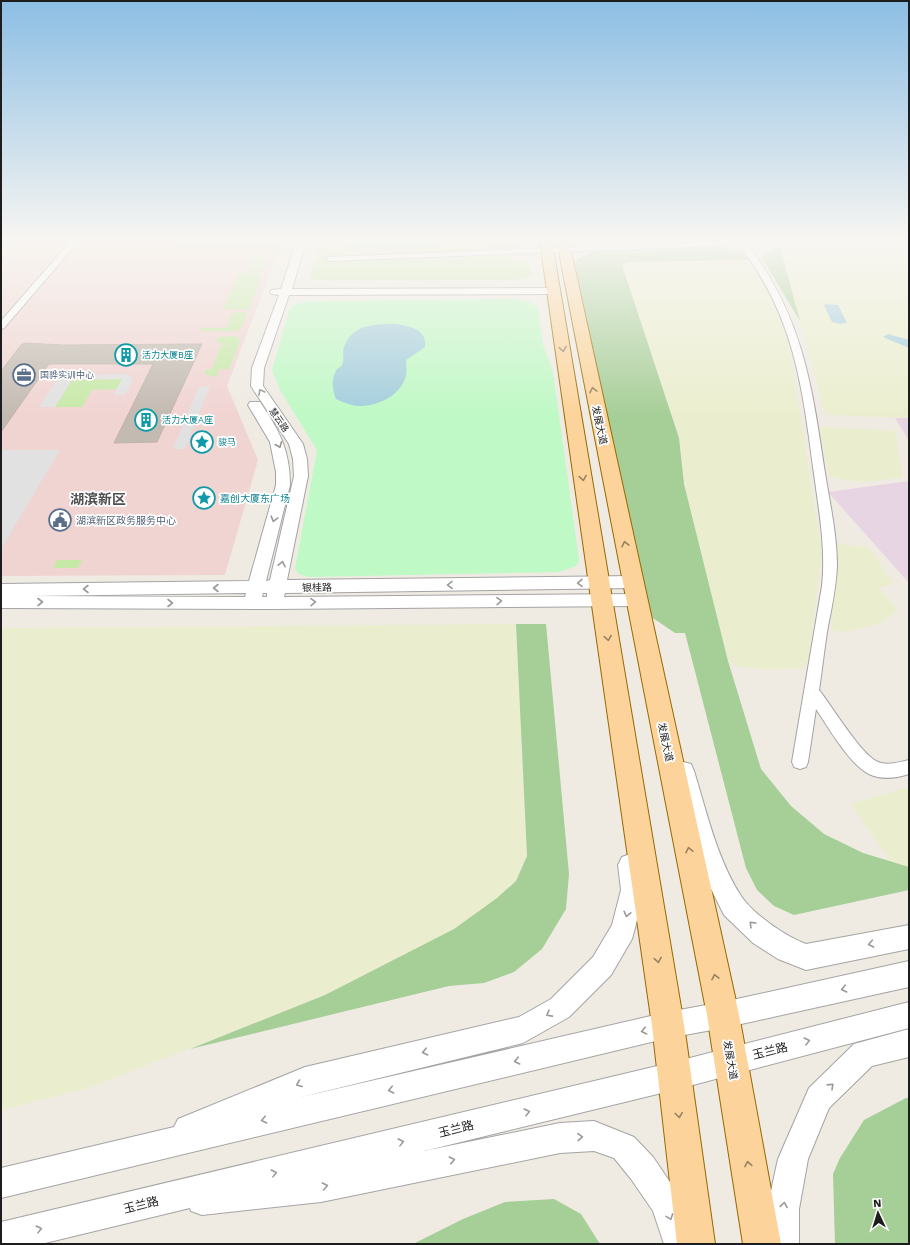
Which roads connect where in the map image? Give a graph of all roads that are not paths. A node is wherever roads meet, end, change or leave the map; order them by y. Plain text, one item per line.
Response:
1 (24, 300) edge
2 (277, 300) edge
3 (278, 300) edge
4 (556, 300) edge
5 (575, 300) edge
6 (780, 300) edge
7 (1, 326) edge
8 (1, 590) edge
9 (601, 591) junction
10 (635, 591) junction
11 (254, 595) junction
12 (275, 595) junction
13 (1, 602) edge
14 (653, 679) junction
15 (614, 681) junction
16 (812, 690) junction
17 (800, 762) dead end
18 (909, 767) edge
19 (909, 937) edge
20 (909, 974) edge
21 (723, 1015) junction
22 (909, 1015) edge
23 (668, 1025) junction
24 (909, 1043) edge
25 (731, 1060) junction
26 (674, 1076) junction
27 (136, 1151) junction
28 (1, 1183) edge
29 (133, 1207) junction
30 (1, 1238) edge
31 (680, 1244) edge
32 (696, 1244) edge
33 (762, 1244) edge
34 (783, 1244) edge

1 - 7 street
2 -> 11 street, 慧云路
12 -> 3 street, 慧云路
4 -> 9 main road
10 -> 5 main road, 发展大道
6 - 16 street
11 -> 8 street, 银桂路
9 - 10 street, 银桂路
9 - 12 street, 银桂路
9 -> 15 main road
10 - 14 main road, 发展大道
11 - 12 street, 银桂路
13 -> 11 street, 银桂路
19 -> 14 street
21 -> 14 main road, 发展大道
15 -> 23 main road
15 -> 27 street
16 - 17 street
16 - 18 street
20 -> 21 street
21 - 23 street
21 - 25 main road, 发展大道
25 -> 22 street, 玉兰路
23 - 26 main road
23 -> 27 street
34 -> 24 street
25 - 26 street, 玉兰路
33 -> 25 main road, 发展大道
29 -> 26 street, 玉兰路
26 -> 32 main road
27 - 28 street
30 -> 29 street, 玉兰路
29 -> 31 street

